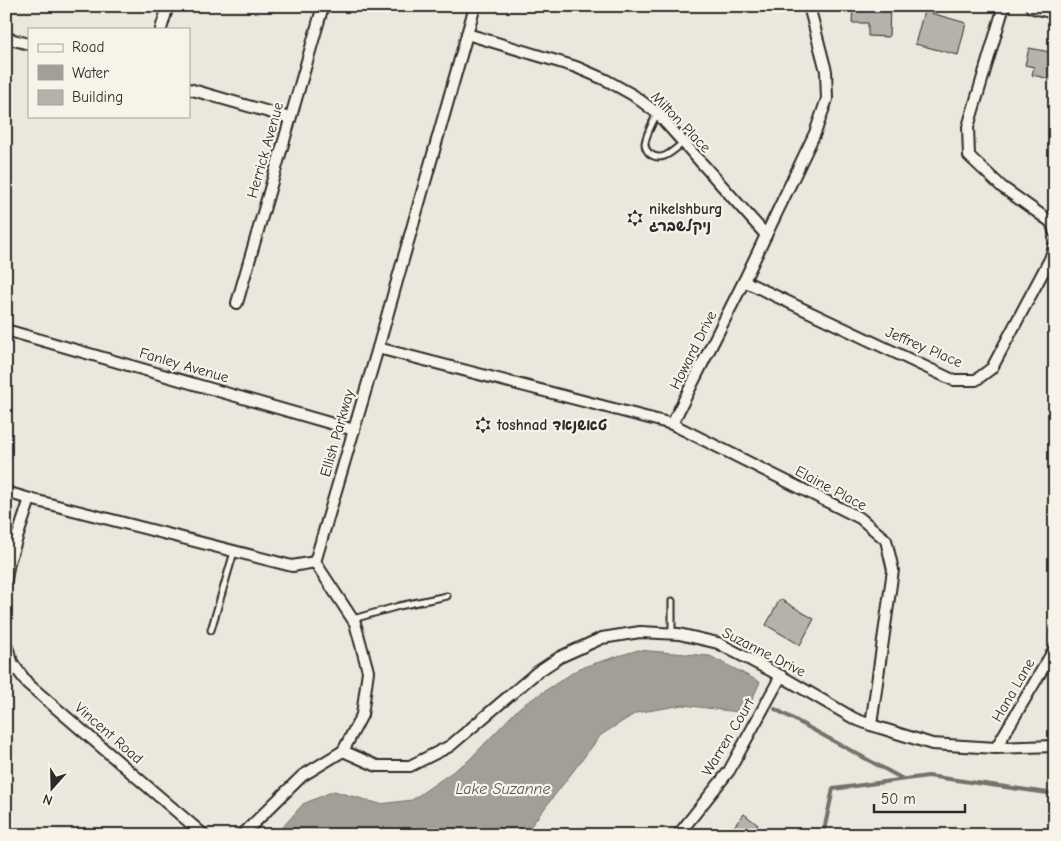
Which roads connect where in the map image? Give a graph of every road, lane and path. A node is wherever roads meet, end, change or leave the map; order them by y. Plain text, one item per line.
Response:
1 (168, 6) edge
2 (323, 6) edge
3 (475, 6) edge
4 (809, 6) edge
5 (1004, 6) edge
6 (1033, 6) edge
7 (1055, 11) edge
8 (161, 28) edge
9 (467, 34) junction
10 (6, 38) edge
11 (28, 44) edge
12 (190, 89) edge
13 (657, 113) junction
14 (290, 118) junction
15 (683, 143) junction
16 (1055, 233) edge
17 (766, 235) junction
18 (1055, 244) edge
19 (744, 281) junction
20 (237, 303) dead end
21 (6, 330) edge
22 (378, 348) junction
23 (672, 424) junction
24 (354, 430) junction
25 (6, 492) edge
26 (30, 499) junction
27 (234, 551) junction
28 (315, 562) junction
29 (6, 578) edge
30 (447, 596) dead end
31 (672, 601) dead end
32 (352, 619) junction
33 (211, 630) dead end
34 (672, 634) junction
35 (6, 645) edge
36 (1055, 648) edge
37 (782, 676) junction
38 (871, 725) junction
39 (1055, 746) edge
40 (996, 748) junction
41 (343, 751) junction
42 (204, 835) edge
43 (242, 835) edge
44 (678, 835) edge

1 - 8 street
2 - 14 street, Herrick Avenue
3 - 9 street, Ellish Parkway
4 - 17 street, Howard Drive
5 - 16 street
6 - 7 street
9 - 13 street, Milton Place
9 - 22 street, Ellish Parkway
10 - 11 street
12 - 14 street
13 - 15 street, Milton Place
13 - 15 lane
14 - 20 street, Herrick Avenue
15 - 17 street, Milton Place
17 - 19 street, Howard Drive
18 - 19 street, Jeffrey Place
19 - 23 street, Howard Drive
21 - 24 street, Fanley Avenue
22 - 23 street
22 - 24 street, Ellish Parkway
23 - 38 street, Elaine Place
24 - 28 street, Ellish Parkway
25 - 26 street
26 - 27 street
26 - 29 street
27 - 28 street
27 - 33 lane
28 - 32 street
30 - 32 lane
31 - 34 lane
32 - 41 street
34 - 37 street, Suzanne Drive
34 - 41 street, Suzanne Drive
35 - 42 street, Vincent Road
36 - 40 street, Hana Lane
37 - 38 street, Suzanne Drive
37 - 44 street, Warren Court
38 - 40 street, Suzanne Drive
39 - 40 street, Suzanne Drive
41 - 43 street

